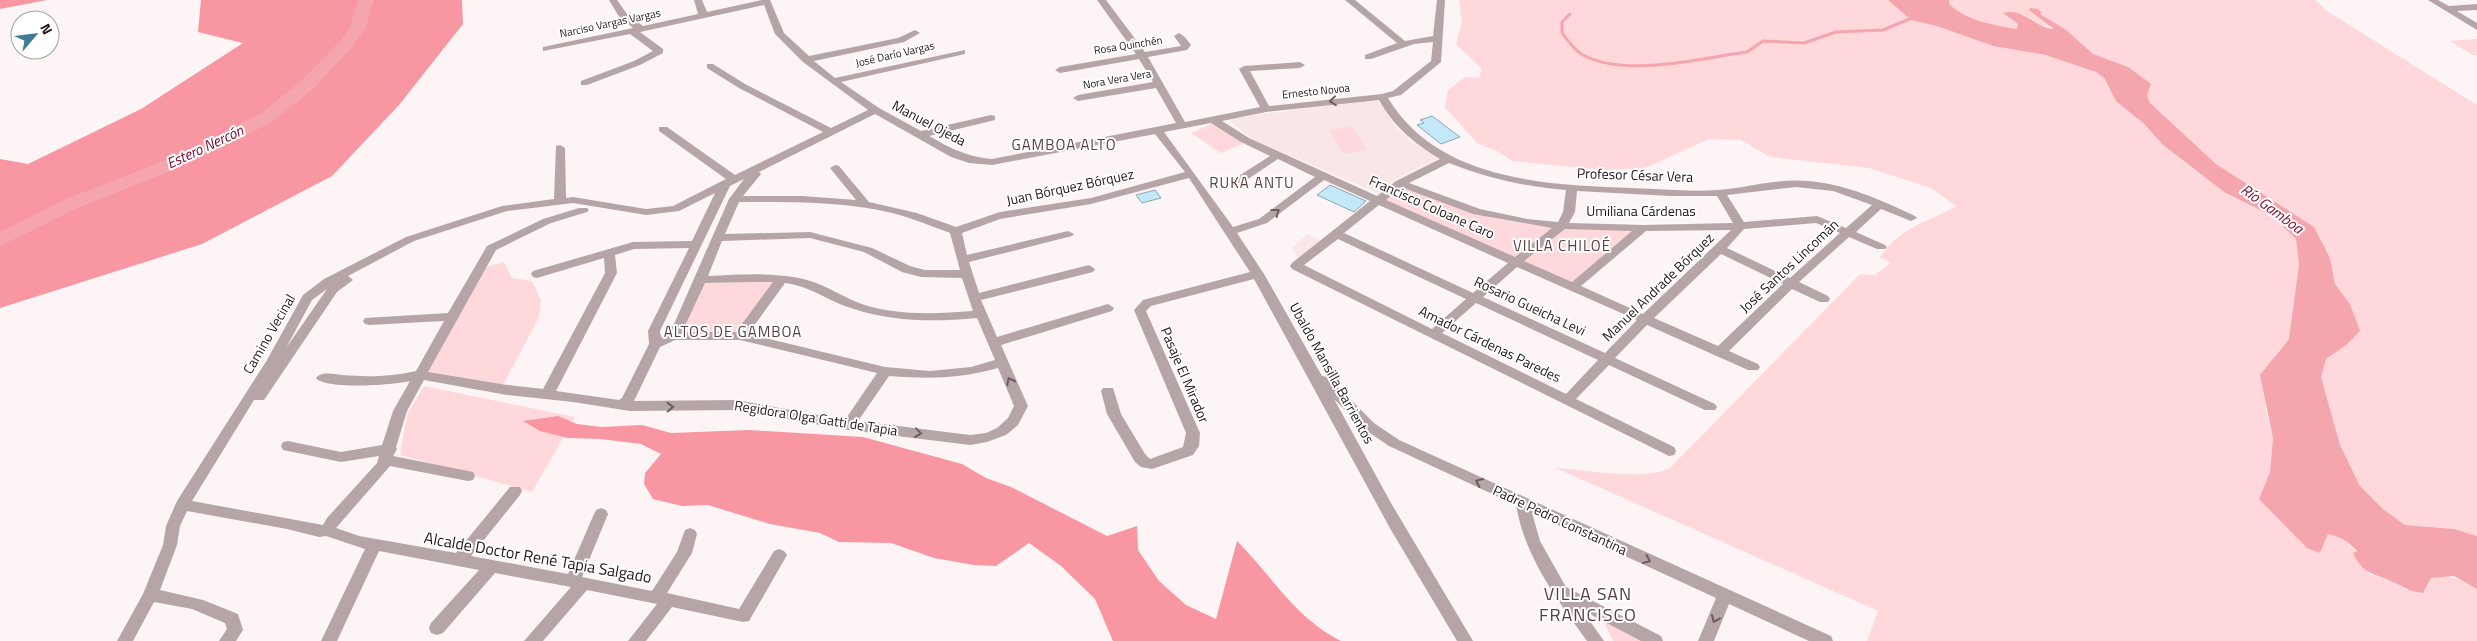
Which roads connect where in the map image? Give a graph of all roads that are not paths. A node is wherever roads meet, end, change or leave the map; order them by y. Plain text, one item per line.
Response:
1 (613, 0) edge
2 (698, 0) edge
3 (1102, 0) edge
4 (1350, 0) edge
5 (1441, 0) edge
6 (2432, 0) edge
7 (767, 1) edge
8 (2477, 7) edge
9 (2447, 9) junction
10 (703, 16) junction
11 (2477, 27) edge
12 (636, 29) junction
13 (915, 32) dead end
14 (1179, 36) dead end
15 (1439, 38) junction
16 (1404, 44) junction
17 (546, 49) dead end
18 (962, 52) dead end
19 (1142, 55) junction
20 (1368, 56) dead end
21 (806, 60) junction
22 (1300, 65) dead end
23 (710, 66) dead end
24 (1060, 70) dead end
25 (833, 81) junction
26 (584, 83) dead end
27 (1160, 84) junction
28 (1382, 96) junction
29 (1078, 98) dead end
30 (1266, 109) junction
31 (876, 110) junction
32 (991, 118) dead end
33 (1212, 118) junction
34 (1181, 124) junction
35 (663, 128) dead end
36 (1157, 129) junction
37 (832, 132) junction
38 (919, 135) junction
39 (1126, 135) junction
40 (1170, 146) junction
41 (560, 148) dead end
42 (1278, 155) junction
43 (778, 158) junction
44 (1450, 158) junction
45 (834, 168) dead end
46 (1191, 174) junction
47 (1323, 176) junction
48 (1238, 181) dead end
49 (730, 182) junction
50 (1400, 183) junction
51 (1572, 188) junction
52 (1720, 192) junction
53 (735, 199) junction
54 (560, 200) junction
55 (1379, 200) junction
56 (1880, 204) junction
57 (866, 205) junction
58 (583, 210) dead end
59 (1911, 218) dead end
60 (1562, 226) junction
61 (1741, 226) junction
62 (449, 228) dead end
63 (1643, 228) junction
64 (956, 231) junction
65 (1232, 231) junction
66 (1848, 232) junction
67 (1068, 234) dead end
68 (1337, 234) junction
69 (718, 238) junction
70 (695, 244) junction
71 (1881, 247) dead end
72 (1720, 250) junction
73 (609, 252) junction
74 (963, 260) junction
75 (1517, 261) junction
76 (1089, 269) dead end
77 (537, 274) dead end
78 (966, 274) junction
79 (1258, 274) junction
80 (782, 279) junction
81 (698, 280) junction
82 (1791, 283) junction
83 (1574, 286) junction
84 (1474, 296) junction
85 (974, 298) junction
86 (1824, 299) dead end
87 (1108, 308) dead end
88 (980, 314) junction
89 (452, 317) junction
90 (1645, 319) junction
91 (370, 321) dead end
92 (1434, 333) junction
93 (673, 336) junction
94 (740, 336) junction
95 (992, 343) junction
96 (655, 344) junction
97 (1720, 352) junction
98 (1606, 358) junction
99 (1001, 363) junction
100 (1753, 367) dead end
101 (1314, 370) junction
102 (885, 371) junction
103 (419, 375) junction
104 (323, 378) dead end
105 (1108, 391) dead end
106 (548, 393) junction
107 (1568, 400) junction
108 (622, 404) junction
109 (1710, 407) dead end
110 (848, 425) junction
111 (288, 446) dead end
112 (1669, 451) dead end
113 (387, 454) junction
114 (210, 459) junction
115 (468, 476) dead end
116 (514, 491) dead end
117 (1523, 503) junction
118 (182, 505) junction
119 (601, 514) dead end
120 (328, 530) junction
121 (690, 534) dead end
122 (375, 544) junction
123 (779, 555) dead end
124 (459, 560) junction
125 (490, 567) junction
126 (579, 582) junction
127 (1562, 592) junction
128 (150, 595) junction
129 (1724, 596) junction
130 (663, 598) junction
131 (438, 628) dead end
132 (125, 641) edge
133 (227, 641) edge
134 (329, 641) edge
135 (532, 641) edge
136 (636, 641) edge
137 (1464, 641) edge
138 (1596, 641) edge
139 (1655, 641) edge
140 (1706, 641) edge
141 (1825, 641) edge

1 - 12 street
2 - 10 street
3 - 19 street
4 - 16 street
5 - 15 street, Ernesto Novoa
6 - 9 street
7 - 10 street, Narciso Vargas Vargas
7 - 21 street, Manuel Ojeda
8 - 9 street
9 - 11 street
10 - 12 street, Narciso Vargas Vargas
12 - 17 street, Narciso Vargas Vargas
12 - 26 street
13 - 21 street
14 - 19 street, Rosa Quinchén
15 - 16 street
15 - 28 street, Ernesto Novoa
16 - 20 street
18 - 25 street, José Darío Vargas
19 - 24 street, Rosa Quinchén
19 - 27 street
21 - 25 street, Manuel Ojeda
22 - 30 street
23 - 37 street
25 - 31 street, Manuel Ojeda
27 - 29 street, Nora Vera Vera
27 - 34 street
28 -> 30 street, Ernesto Novoa
28 - 44 street, Profesor César Vera
30 - 33 street, Ernesto Novoa
31 - 37 street
31 - 38 street, Manuel Ojeda
32 - 38 street
33 - 34 street, Ernesto Novoa
33 - 42 street, Francisco Coloane Caro
34 - 36 street, Ernesto Novoa
34 - 40 street
35 - 49 street
36 - 39 street, Ernesto Novoa
36 - 40 street, Ubaldo Mansilla Barrientos
37 - 43 street
38 - 39 street, Manuel Ojeda
39 - 40 street
40 - 46 street, Ubaldo Mansilla Barrientos
41 - 54 street
42 - 47 street, Francisco Coloane Caro
42 - 48 street
43 - 49 street, Camino Vecinal
43 - 53 street
44 - 50 street
44 - 51 street, Profesor César Vera
45 - 57 street
46 - 64 street, Juan Bórquez Bórquez
46 - 65 street, Ubaldo Mansilla Barrientos
47 - 55 street, Francisco Coloane Caro
65 -> 47 street
49 - 54 street, Camino Vecinal
49 - 70 street
50 - 55 street
50 - 60 street, Umiliana Cárdenas
51 - 52 street, Profesor César Vera
51 - 60 street
52 - 56 street, Profesor César Vera
52 - 61 street
53 - 57 street
53 - 69 street
54 - 114 street, Camino Vecinal
55 - 68 street
55 - 75 street, Francisco Coloane Caro
56 - 59 street, Profesor César Vera
56 - 66 street, José Santos Lincomán
57 - 64 street
58 - 89 street
60 - 63 street, Umiliana Cárdenas
60 - 75 street
61 - 63 street, Umiliana Cárdenas
61 - 66 street, Umiliana Cárdenas
61 - 72 street, Manuel Andrade Bórquez
62 - 114 street
63 - 83 street
64 - 74 street
65 - 79 street, Ubaldo Mansilla Barrientos
66 - 71 street, Umiliana Cárdenas
66 - 82 street, José Santos Lincomán
67 - 74 street
68 - 84 street, Rosario Gueicha Levi
68 - 92 street, Amador Cárdenas Paredes
69 - 78 street
69 - 81 street
70 - 73 street
70 - 96 street
72 - 82 street
72 - 90 street, Manuel Andrade Bórquez
73 - 77 street
73 - 106 street
74 - 78 street
75 - 83 street, Francisco Coloane Caro
75 - 84 street
76 - 85 street
78 - 85 street
79 - 101 street, Ubaldo Mansilla Barrientos
79 - 105 street, Pasaje El Mirador
80 - 81 street
80 - 88 street
80 - 94 street
81 - 93 street
82 - 86 street
82 - 97 street, José Santos Lincomán
83 - 90 street, Francisco Coloane Caro
84 - 92 street
84 - 98 street, Rosario Gueicha Levi
85 - 88 street
87 - 95 street
88 - 95 street
89 - 91 street
89 - 103 street
90 - 97 street, Francisco Coloane Caro
90 - 98 street, Manuel Andrade Bórquez
92 - 107 street, Amador Cárdenas Paredes
93 - 94 street
93 - 96 street
94 - 102 street
95 - 99 street
96 - 108 street
97 - 100 street, Francisco Coloane Caro
98 - 107 street, Manuel Andrade Bórquez
98 - 109 street, Rosario Gueicha Levi
99 - 102 street
110 -> 99 street, Regidora Olga Gatti de Tapia
117 -> 101 street, Padre Pedro Constantina
101 - 137 street, Ubaldo Mansilla Barrientos
102 - 110 street
103 - 104 street
103 - 106 street, Regidora Olga Gatti de Tapia
103 - 113 street
106 - 108 street, Regidora Olga Gatti de Tapia
107 - 112 street, Amador Cárdenas Paredes
108 -> 110 street, Regidora Olga Gatti de Tapia
111 - 113 street
113 - 115 street
113 - 120 street
114 - 118 street, Camino Vecinal
116 - 124 street
117 - 127 street
117 -> 129 street, Padre Pedro Constantina
118 - 120 street, Alcalde Doctor René Tapia Salgado
118 - 128 street, Camino Vecinal
119 - 126 street
120 - 122 street, Alcalde Doctor René Tapia Salgado
121 - 130 street
122 - 124 street, Alcalde Doctor René Tapia Salgado
122 - 134 street
123 - 130 street, Alcalde Doctor René Tapia Salgado
124 - 125 street, Alcalde Doctor René Tapia Salgado
125 - 126 street, Alcalde Doctor René Tapia Salgado
125 - 131 street
126 - 130 street, Alcalde Doctor René Tapia Salgado
126 - 135 street
127 - 138 street
127 - 139 street
128 - 132 street, Camino Vecinal
128 - 133 street
129 -> 140 street
129 - 141 street, Padre Pedro Constantina
130 - 136 street

